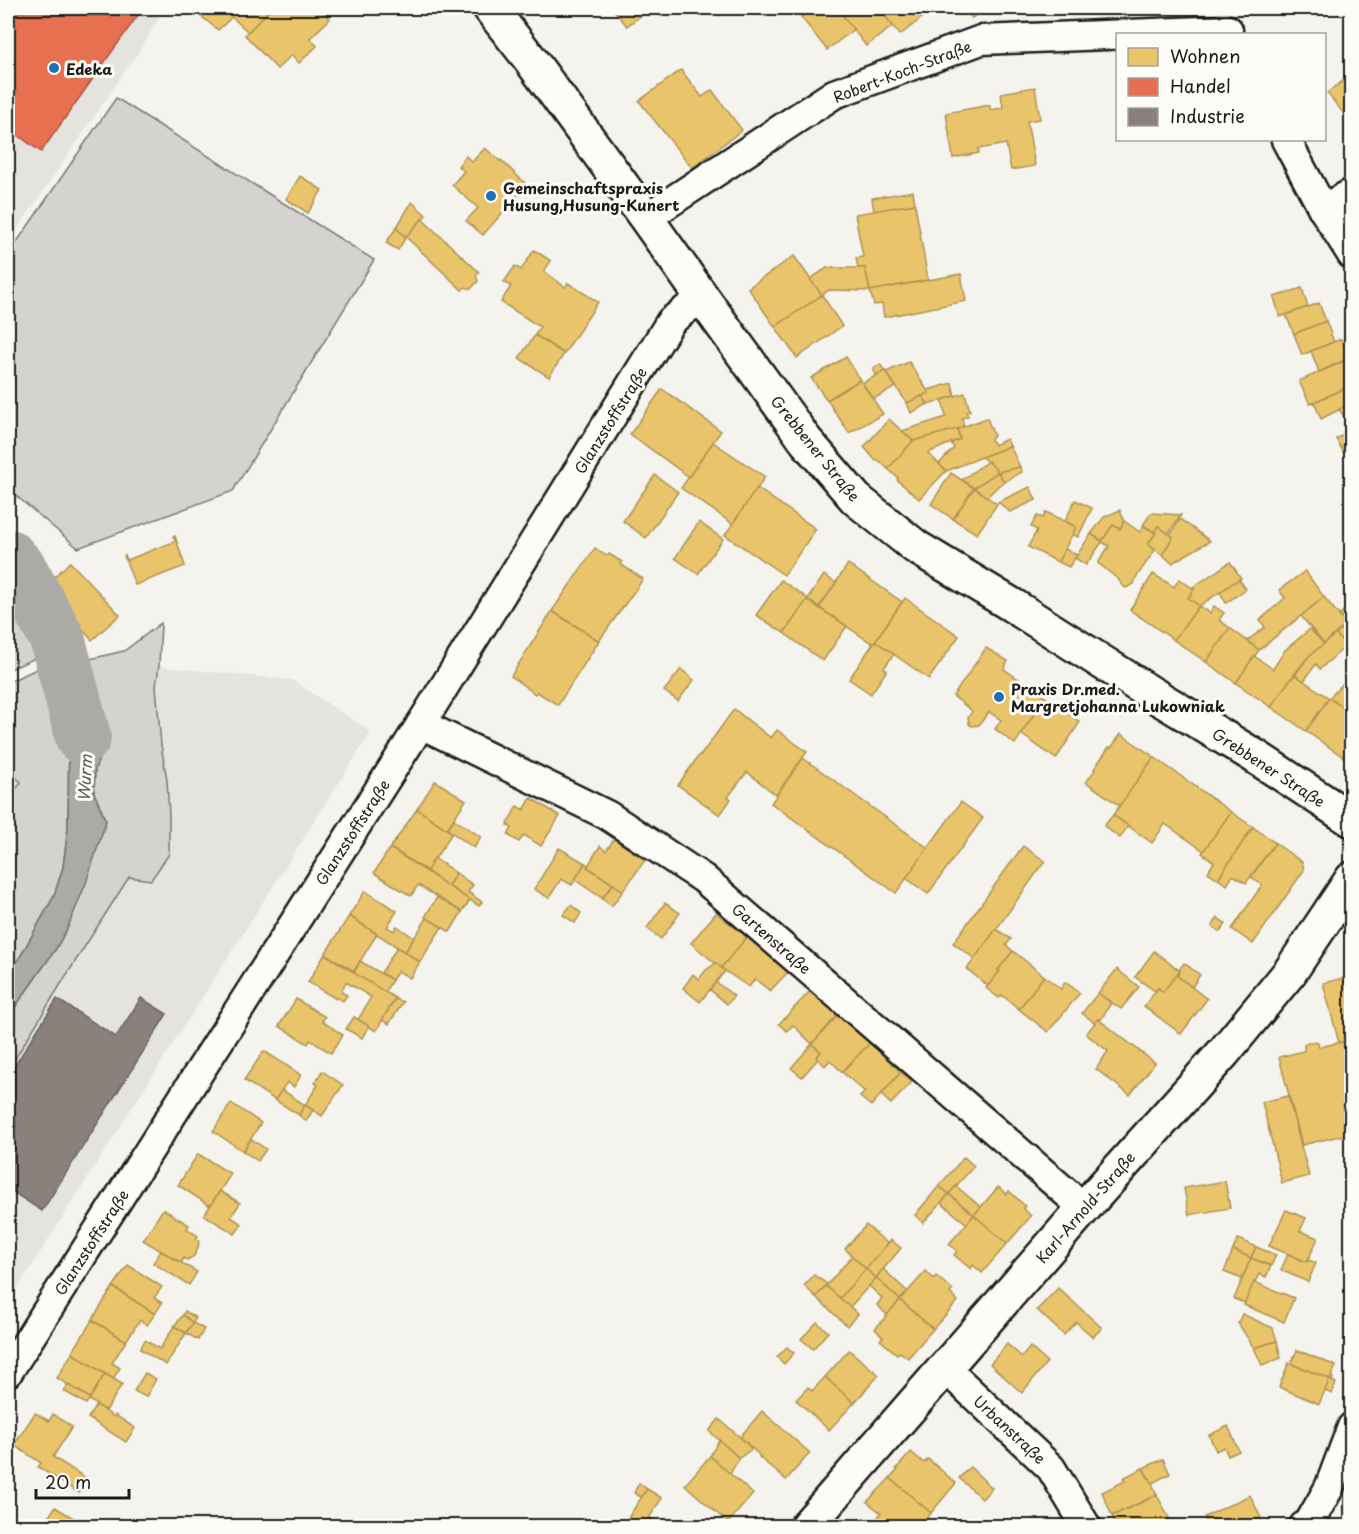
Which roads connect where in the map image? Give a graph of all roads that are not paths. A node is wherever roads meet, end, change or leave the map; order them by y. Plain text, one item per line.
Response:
1 (490, 8) edge
2 (1224, 24) edge
3 (1287, 141) edge
4 (1352, 193) edge
5 (1323, 209) junction
6 (646, 218) junction
7 (1352, 255) edge
8 (702, 297) junction
9 (421, 724) junction
10 (1352, 820) edge
11 (1352, 879) edge
12 (1084, 1208) junction
13 (945, 1368) junction
14 (8, 1372) edge
15 (1352, 1427) edge
16 (807, 1527) edge
17 (1086, 1527) edge
18 (1304, 1527) edge

1 - 6 street, Grebbener Straße
2 - 6 street, Robert-Koch-Straße
3 - 5 street
4 - 5 street
5 - 7 street
6 - 8 street, Grebbener Straße
8 - 9 street, Glanzstoffstraße
8 - 10 street, Grebbener Straße
9 - 12 street, Gartenstraße
9 - 14 street, Glanzstoffstraße
11 - 12 street, Karl-Arnold-Straße
12 - 13 street, Karl-Arnold-Straße
13 - 16 street, Karl-Arnold-Straße
13 - 17 street, Urbanstraße
15 - 18 street

